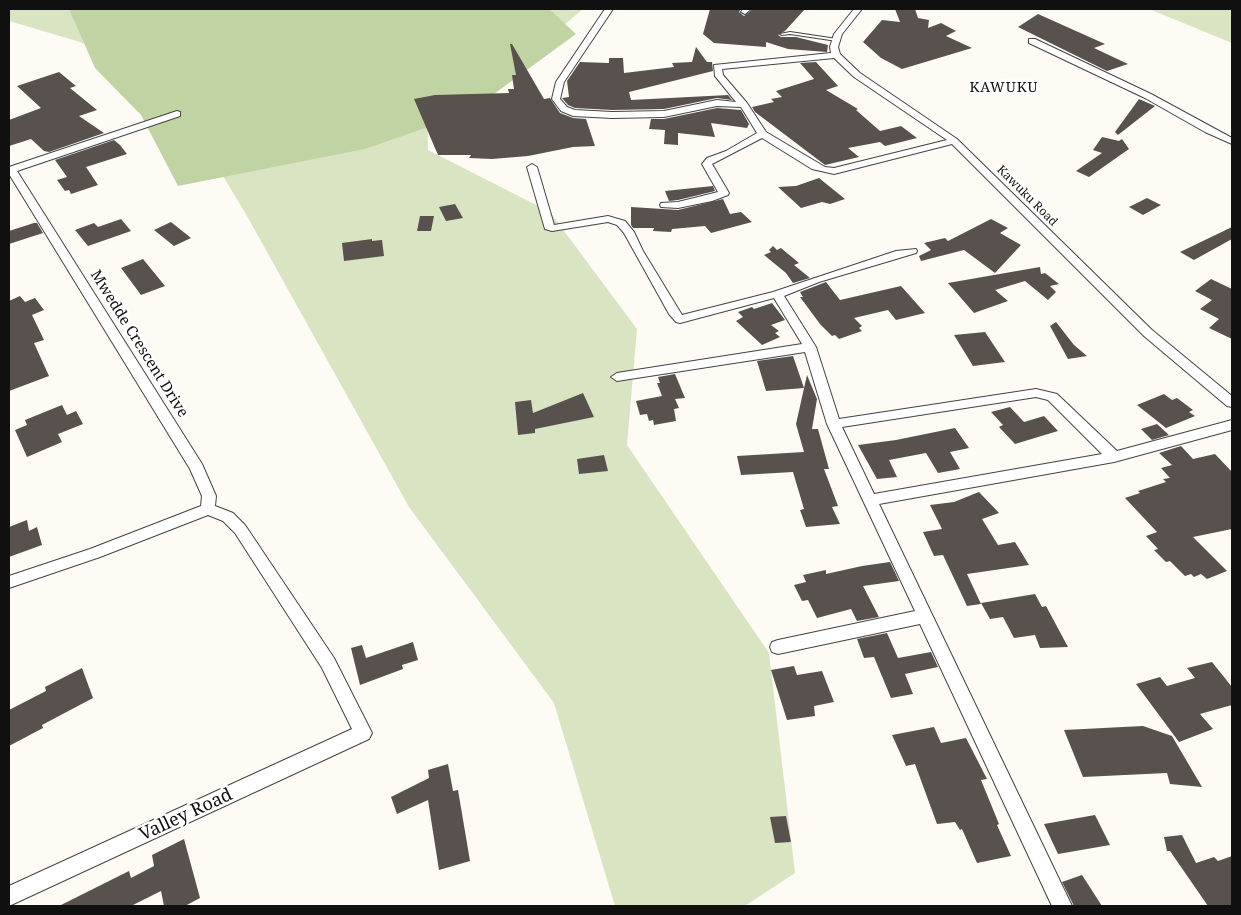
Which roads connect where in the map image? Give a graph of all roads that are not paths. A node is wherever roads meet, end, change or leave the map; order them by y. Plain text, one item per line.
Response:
1 (609, 9) edge
2 (858, 9) edge
3 (782, 34) dead end
4 (837, 40) junction
5 (1032, 42) dead end
6 (836, 56) junction
7 (744, 105) junction
8 (177, 114) dead end
9 (762, 134) junction
10 (954, 141) junction
11 (1232, 141) edge
12 (532, 167) dead end
13 (10, 169) edge
14 (665, 205) dead end
15 (912, 251) dead end
16 (777, 294) junction
17 (810, 347) junction
18 (617, 377) dead end
19 (1232, 403) edge
20 (834, 424) junction
21 (1232, 425) edge
22 (1114, 457) junction
23 (870, 500) junction
24 (208, 509) junction
25 (9, 582) edge
26 (924, 616) junction
27 (778, 647) dead end
28 (9, 896) edge
29 (1062, 906) edge

1 - 7 street
2 - 4 street
3 - 4 lane
4 - 6 street
5 - 11 street
6 - 7 street
6 - 10 street, Kawuku Road
7 - 9 street
8 - 13 street, Mwedde Crescent Drive
9 - 10 street
9 - 14 street
10 - 19 street, Kawuku Road
12 - 16 street
13 - 24 street, Mwedde Crescent Drive
15 - 16 street
16 - 17 street
17 - 18 street
17 - 20 street
20 - 22 street
20 - 23 street
21 - 22 street
22 - 23 street
23 - 26 street
24 - 25 street
24 - 28 street, Valley Road
26 - 27 street
26 - 29 street

